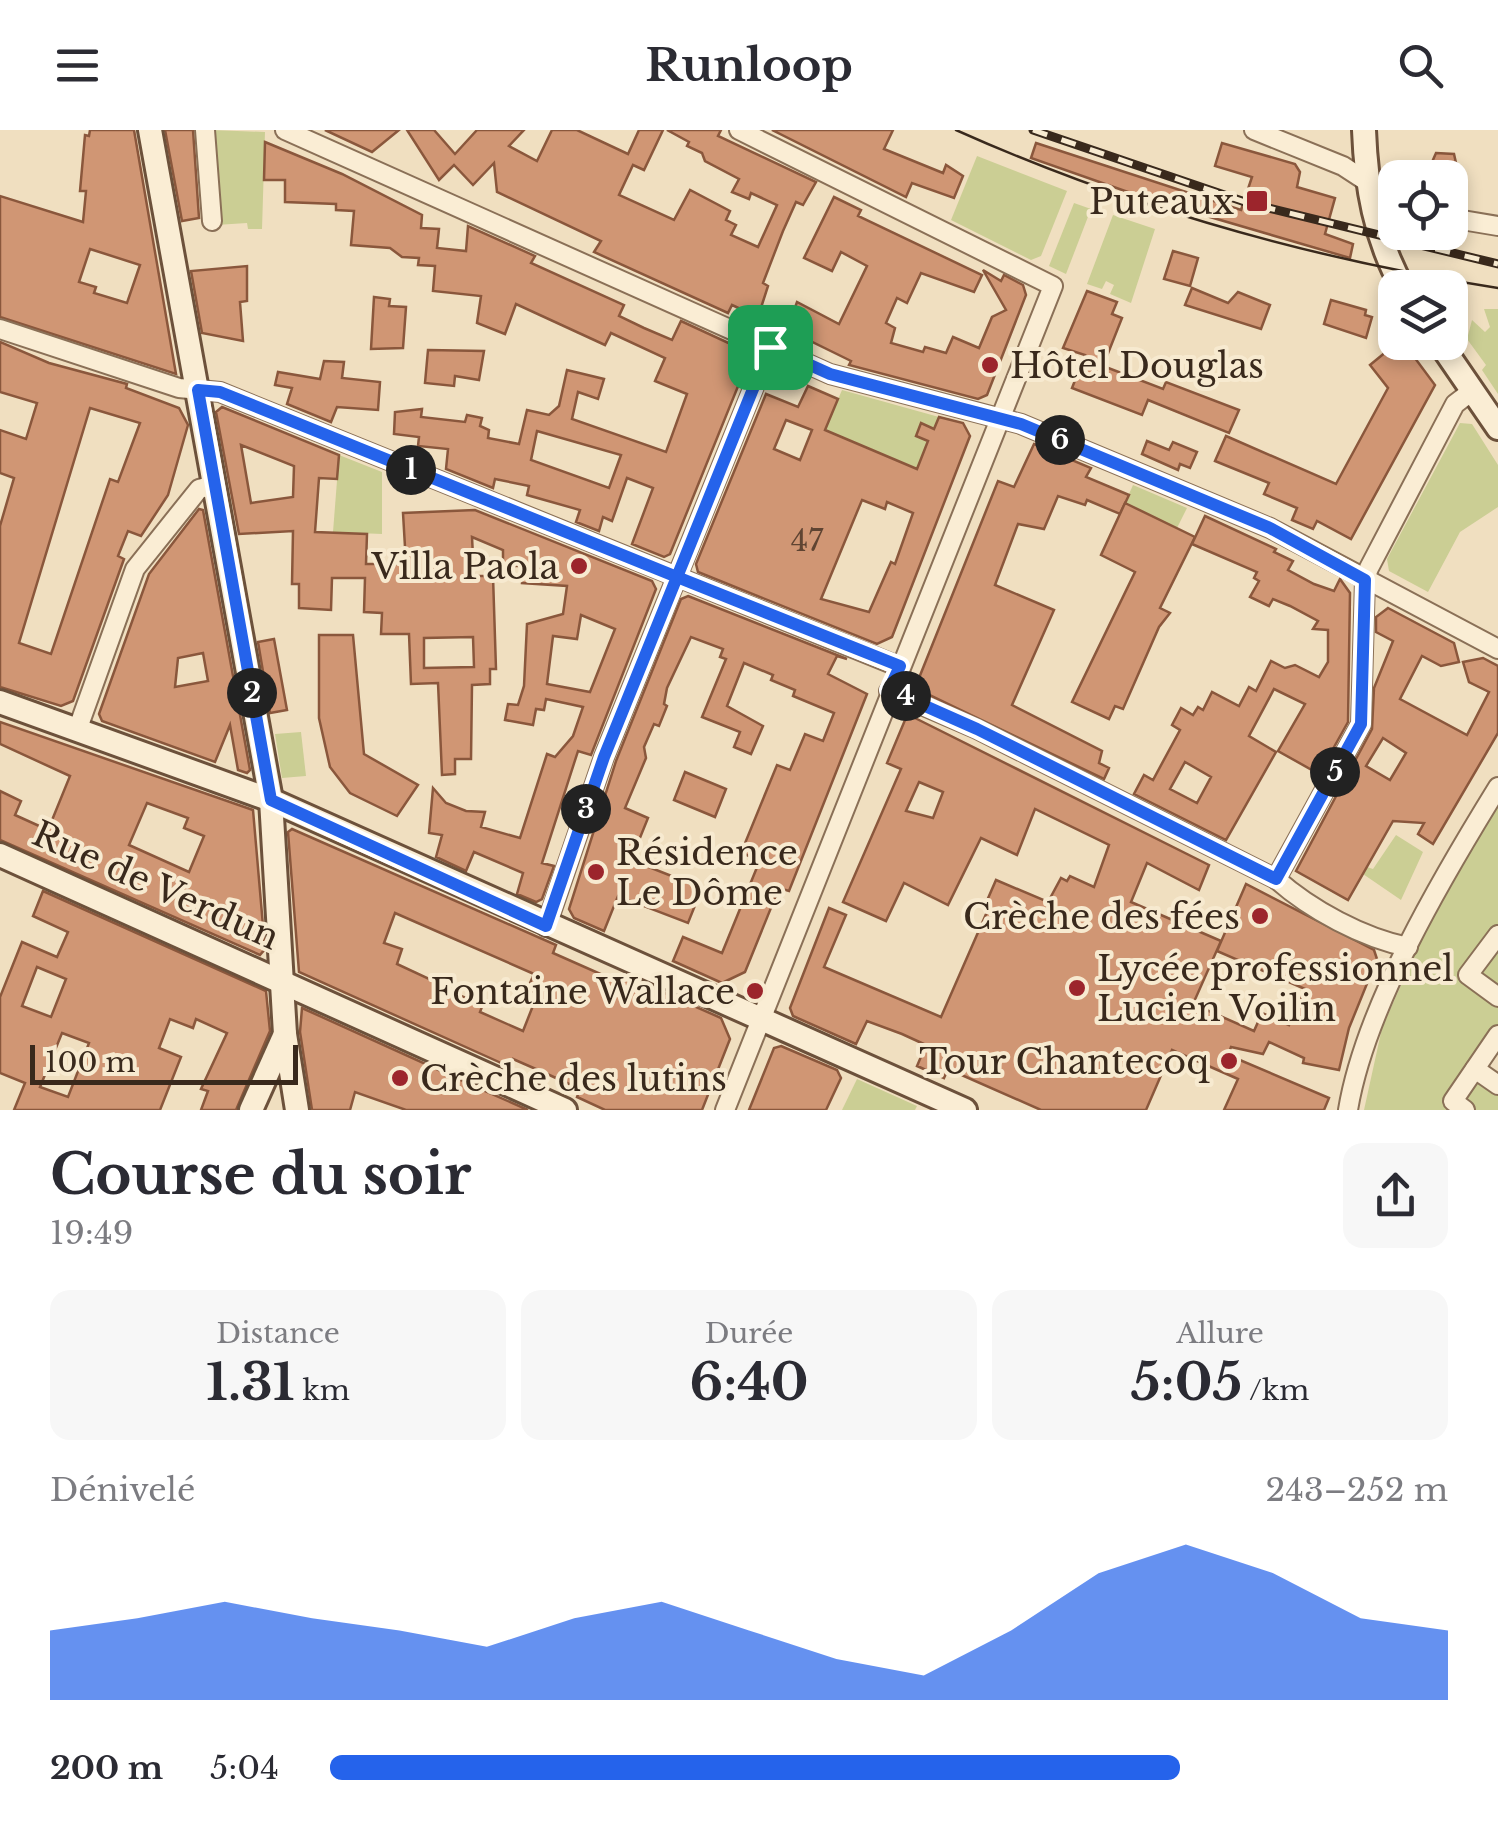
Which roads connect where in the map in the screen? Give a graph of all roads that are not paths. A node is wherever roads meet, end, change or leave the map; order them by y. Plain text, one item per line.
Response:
1 (150, 130) edge
2 (206, 130) edge
3 (285, 130) edge
4 (740, 130) edge
5 (1254, 130) edge
6 (1364, 130) edge
7 (1366, 179) junction
8 (1378, 188) edge
9 (212, 221) dead end
10 (1468, 221) edge
11 (1498, 226) edge
12 (1393, 270) edge
13 (0, 328) edge
14 (770, 347) junction
15 (1450, 360) edge
16 (198, 390) junction
17 (1472, 391) junction
18 (1001, 418) junction
19 (1498, 428) edge
20 (214, 485) junction
21 (677, 577) junction
22 (1365, 580) junction
23 (1498, 650) edge
24 (900, 666) junction
25 (889, 690) junction
26 (0, 702) edge
27 (78, 728) junction
28 (1498, 787) edge
29 (271, 800) junction
30 (0, 854) edge
31 (1276, 879) junction
32 (546, 926) junction
33 (1498, 935) edge
34 (1408, 947) junction
35 (284, 980) junction
36 (1498, 997) edge
37 (761, 1020) junction
38 (285, 1034) junction
39 (1498, 1035) edge
40 (1475, 1069) junction
41 (263, 1079) junction
42 (293, 1081) junction
43 (1498, 1085) edge
44 (1455, 1107) edge
45 (1352, 1108) edge
46 (251, 1110) edge
47 (296, 1110) edge
48 (565, 1110) edge
49 (725, 1110) edge
50 (966, 1110) edge

1 - 16 street
2 - 9 street
3 - 14 street
4 - 18 street
5 - 7 street
6 - 7 street
7 - 8 street
7 - 12 street
10 - 11 street
13 - 16 street
14 - 18 street
14 - 21 street
15 - 17 street
16 - 20 street
16 - 21 street
17 - 19 street
17 - 22 street
18 - 22 street
18 - 24 street
20 - 27 street
20 - 29 street
21 - 24 street
21 - 32 street
22 - 23 street
22 - 31 street
24 - 25 street
25 - 31 street
25 - 37 street
26 - 27 street
27 - 29 street
28 - 34 street
29 - 32 street
29 - 35 street
30 - 35 street, Rue de Verdun
31 - 34 street
32 - 37 street
33 - 36 street
34 - 45 street
35 - 38 street
35 - 48 street, Rue de Verdun
37 - 49 street
37 - 50 street
38 - 41 street
38 - 42 street
39 - 40 street
40 - 43 street
40 - 44 street
41 - 42 street
41 - 46 street
42 - 47 street

